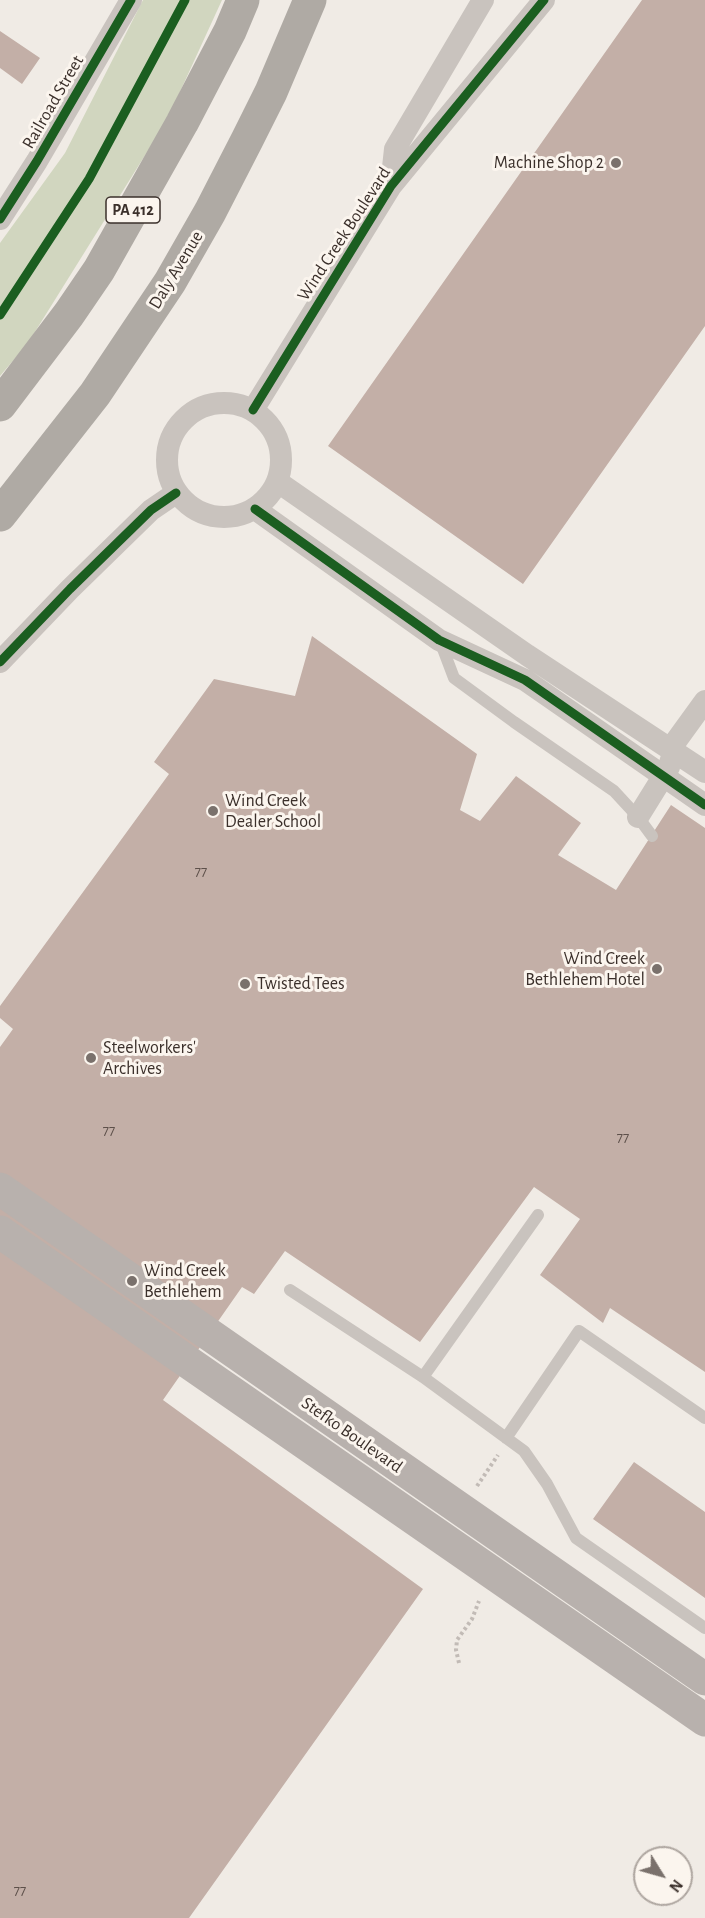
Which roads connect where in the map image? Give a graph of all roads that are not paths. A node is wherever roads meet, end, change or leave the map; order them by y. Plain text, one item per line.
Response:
1 (131, 0) edge
2 (243, 0) edge
3 (310, 0) edge
4 (483, 0) edge
5 (544, 0) edge
6 (391, 186) junction
7 (0, 219) edge
8 (0, 405) edge
9 (253, 410) junction
10 (278, 482) junction
11 (176, 493) junction
12 (255, 509) junction
13 (0, 515) edge
14 (440, 640) junction
15 (0, 662) edge
16 (705, 701) edge
17 (674, 752) junction
18 (705, 772) edge
19 (663, 776) junction
20 (705, 804) edge
21 (638, 817) junction
22 (652, 836) dead end
23 (0, 1189) edge
24 (538, 1215) dead end
25 (0, 1232) edge
26 (290, 1290) dead end
27 (423, 1377) junction
28 (705, 1418) edge
29 (506, 1438) junction
30 (705, 1628) edge
31 (705, 1679) edge
32 (705, 1720) edge

1 - 7 street, Railroad Street
2 - 8 highway, PA 412
3 - 13 highway, Daly Avenue
4 - 6 street, Wind Creek Boulevard
5 - 6 street, Wind Creek Boulevard
6 - 9 street, Wind Creek Boulevard
9 - 10 street
9 - 11 street
10 - 12 street
10 - 17 street
11 - 12 street
11 - 15 street
12 - 14 street
14 - 19 street
14 - 21 lane
16 - 17 street
17 - 18 street
17 - 19 street
19 - 20 street
19 - 21 street
21 - 22 lane
23 - 31 main road, Stefko Boulevard, bridge
24 - 27 lane
25 - 32 main road, Stefko Boulevard, bridge
26 - 27 lane
27 - 29 lane
28 - 29 lane
29 - 30 lane

